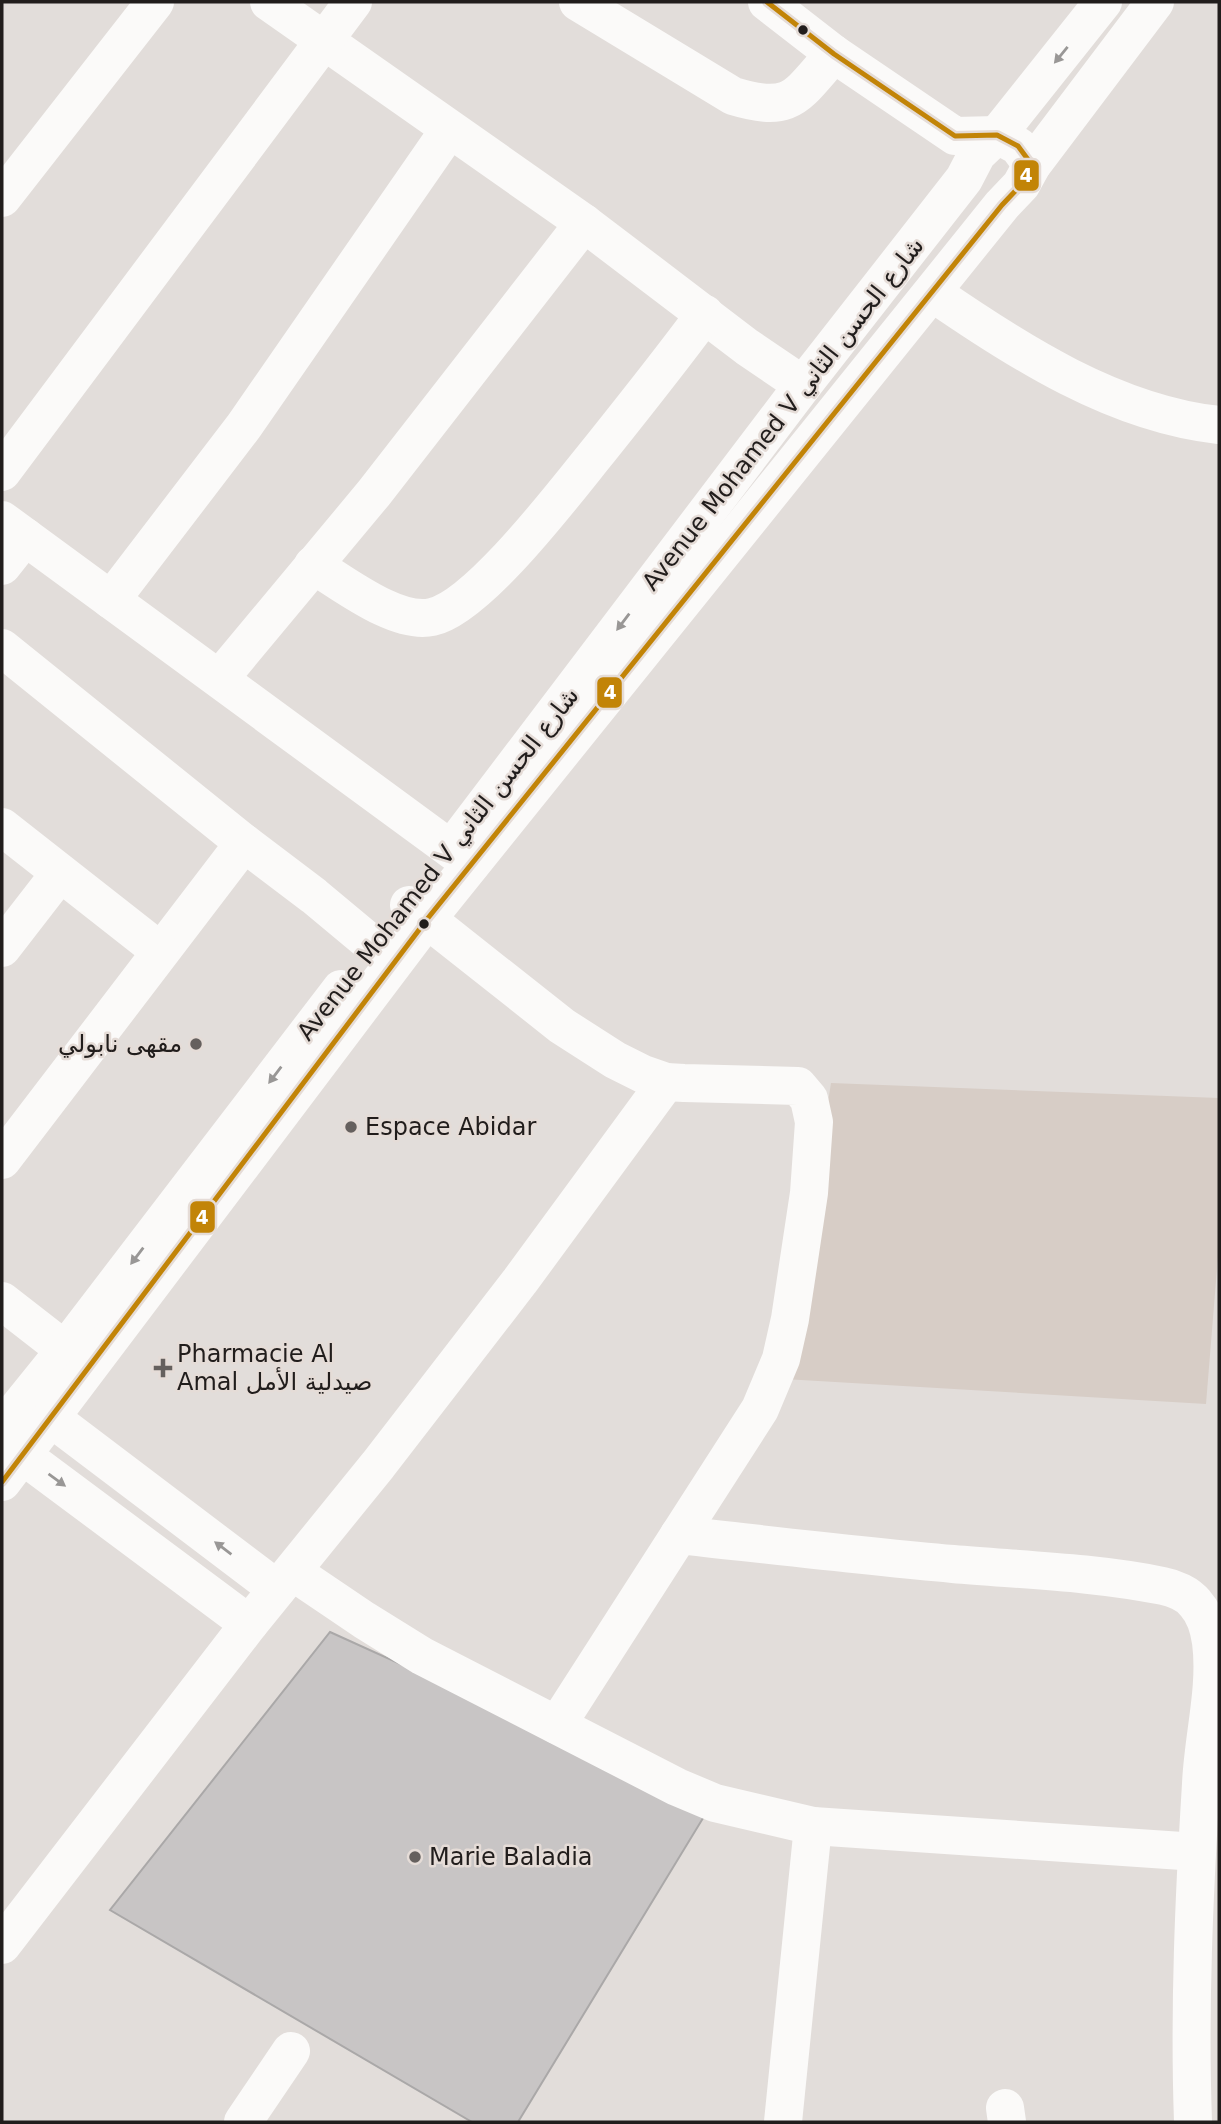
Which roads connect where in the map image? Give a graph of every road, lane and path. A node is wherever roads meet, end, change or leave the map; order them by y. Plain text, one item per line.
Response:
1 (155, 2) edge
2 (269, 2) edge
3 (353, 2) edge
4 (578, 2) edge
5 (767, 2) edge
6 (1103, 2) edge
7 (1155, 2) edge
8 (322, 41) junction
9 (834, 54) junction
10 (449, 130) junction
11 (997, 135) junction
12 (955, 136) junction
13 (1032, 165) junction
14 (964, 180) junction
15 (2, 198) edge
16 (1002, 205) junction
17 (584, 223) junction
18 (933, 293) junction
19 (705, 314) junction
20 (803, 384) junction
21 (1219, 425) edge
22 (2, 472) edge
23 (9, 541) edge
24 (313, 565) junction
25 (111, 600) junction
26 (2, 648) edge
27 (220, 678) junction
28 (2, 827) edge
29 (244, 843) junction
30 (461, 857) junction
31 (60, 873) junction
32 (419, 912) junction
33 (374, 946) junction
34 (2, 948) edge
35 (160, 951) junction
36 (666, 1082) junction
37 (2, 1160) edge
38 (2, 1301) edge
39 (65, 1350) junction
40 (17, 1437) edge
41 (679, 1535) junction
42 (285, 1581) junction
43 (249, 1624) junction
44 (557, 1725) junction
45 (813, 1826) junction
46 (1197, 1852) junction
47 (2, 1944) edge
48 (291, 2051) dead end
49 (243, 2122) edge
50 (783, 2122) edge
51 (1193, 2122) edge

1 - 15 street
2 - 8 street
3 - 8 street
4 - 9 street
5 - 9 street
6 -> 11 street, Avenue Mohamed V شارع الحسن الثاني
7 - 13 street, Avenue Mohamed V شارع الحسن الثاني
8 - 10 street
8 - 22 street
9 - 12 street
10 - 17 street
10 - 25 street
11 - 12 street
11 - 13 street
11 - 14 street, Avenue Mohamed V شارع الحسن الثاني
12 - 14 street
13 - 16 street, Avenue Mohamed V شارع الحسن الثاني
14 - 16 street
14 - 20 street, Avenue Mohamed V شارع الحسن الثاني
16 - 18 street, Avenue Mohamed V شارع الحسن الثاني
17 - 19 street
17 - 24 street
18 - 21 street
18 - 30 street, Avenue Mohamed V شارع الحسن الثاني
19 - 20 street
19 - 24 street
20 -> 30 street, Avenue Mohamed V شارع الحسن الثاني
23 - 25 street
24 - 27 street
25 - 27 street
26 - 29 street
27 - 30 street
28 - 31 street
29 - 33 street
29 - 35 street
30 - 32 street, Avenue Mohamed V شارع الحسن الثاني
31 - 34 street
31 - 35 street
32 - 33 street, Avenue Mohamed V شارع الحسن الثاني
32 - 36 street
32 - 40 street, Avenue Mohamed V شارع الحسن الثاني
33 -> 39 street, Avenue Mohamed V شارع الحسن الثاني
35 - 37 street
36 - 41 street
36 - 42 street
38 - 39 street
39 - 40 street, Avenue Mohamed V شارع الحسن الثاني
42 -> 40 street
40 -> 43 street
41 - 44 street
41 - 46 street
42 - 43 street
42 - 44 street
43 - 47 street
44 - 45 street
45 - 46 street
45 - 50 street
46 - 51 street
48 - 49 street

